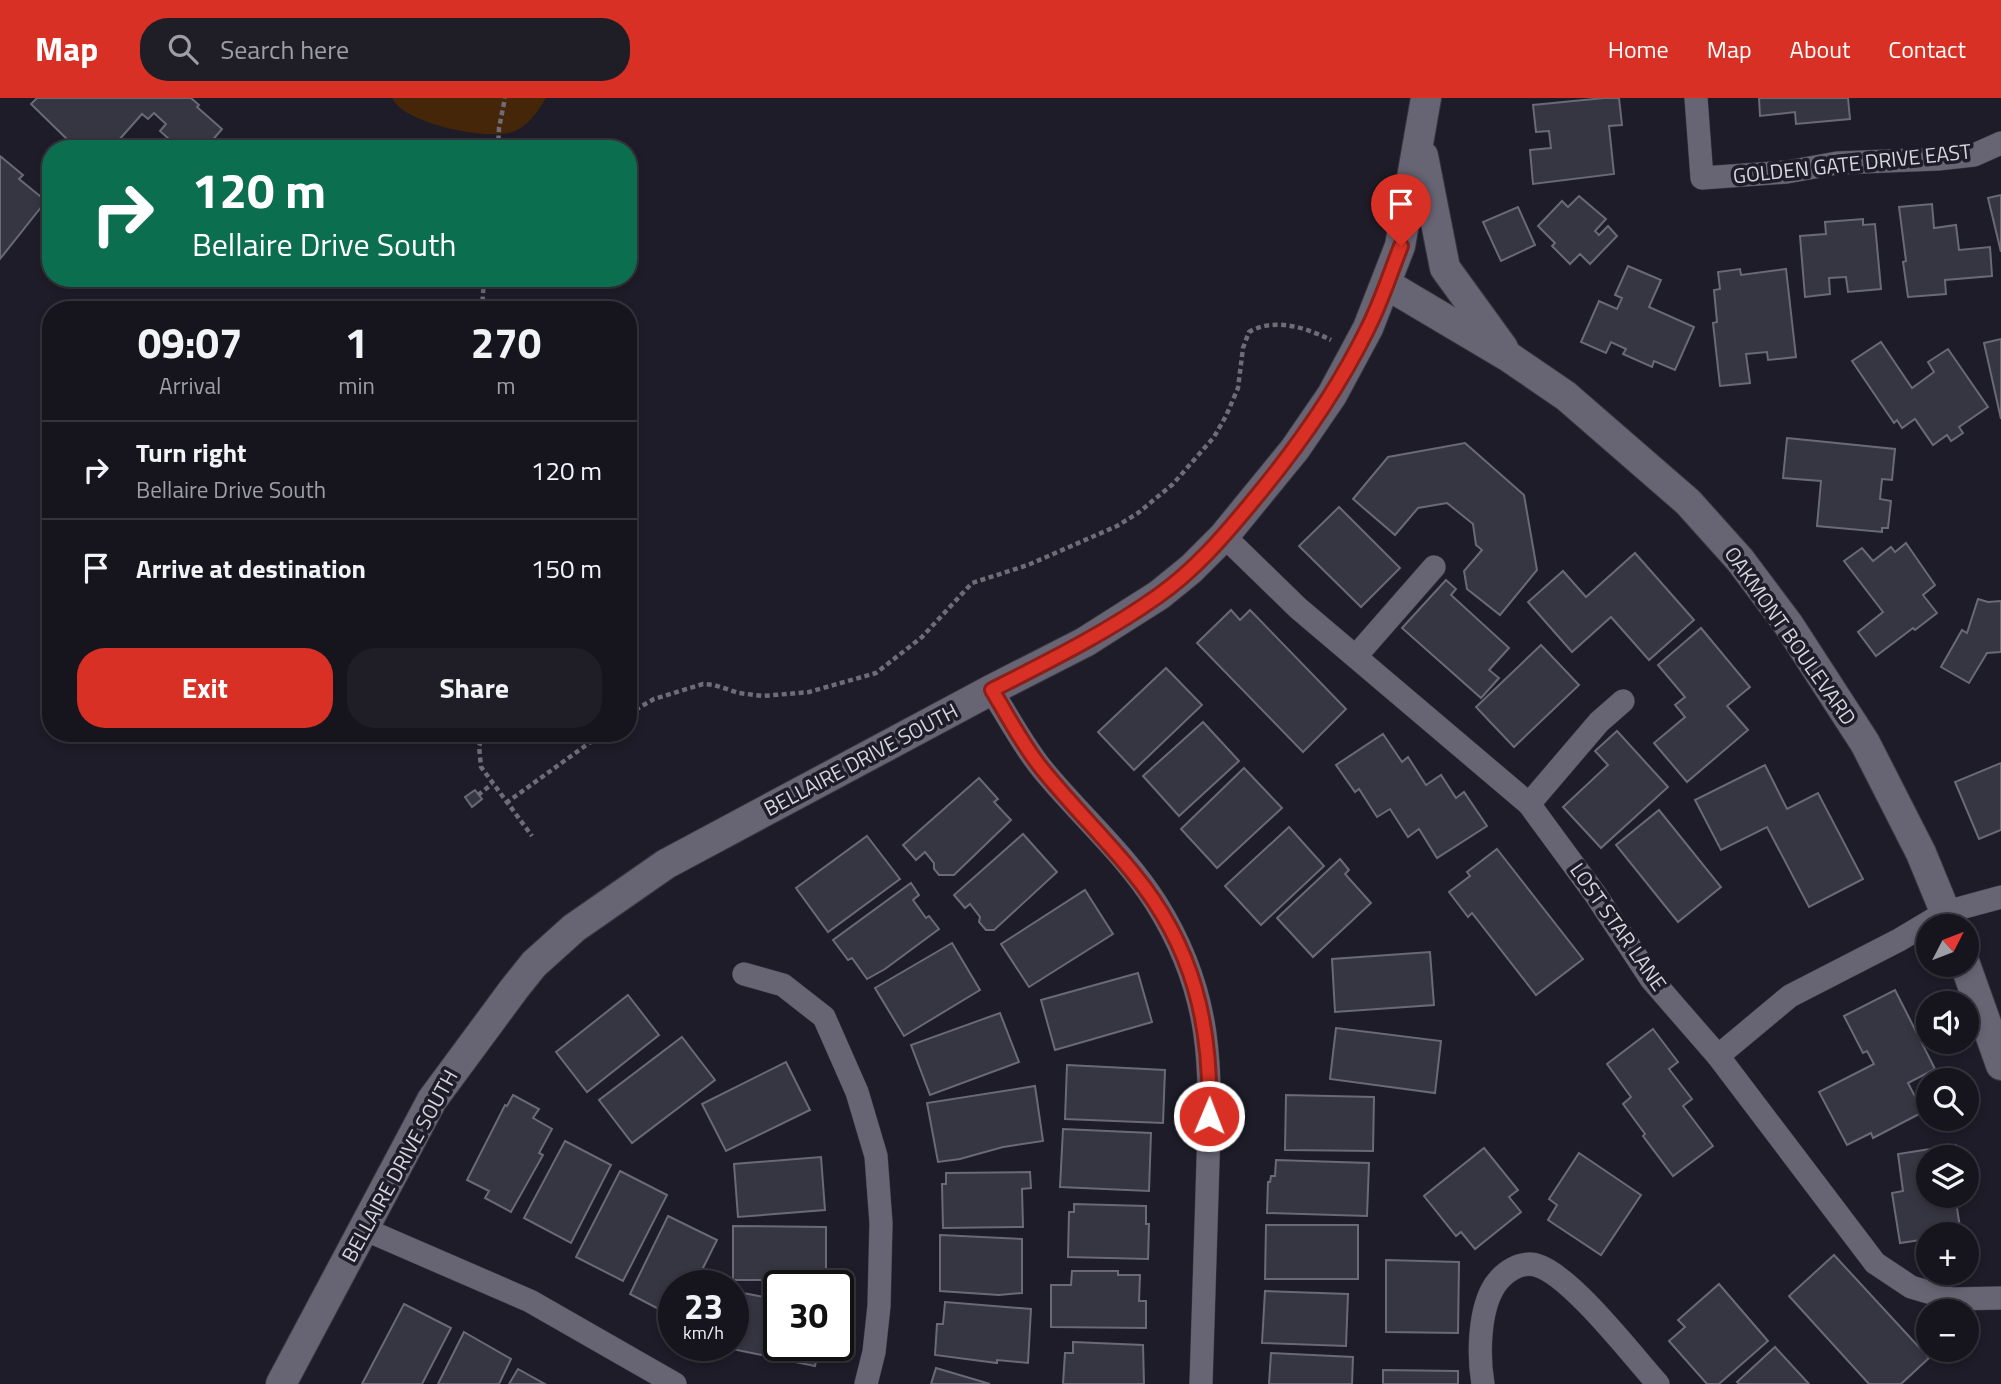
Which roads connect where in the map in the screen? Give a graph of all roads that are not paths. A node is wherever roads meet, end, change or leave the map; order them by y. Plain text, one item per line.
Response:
1 (1426, 98) edge
2 (1696, 98) edge
3 (1419, 138) junction
4 (2001, 143) edge
5 (1386, 284) junction
6 (1509, 357) junction
7 (1224, 536) junction
8 (1434, 567) dead end
9 (1356, 656) junction
10 (992, 690) junction
11 (1623, 701) dead end
12 (1529, 804) junction
13 (2001, 897) edge
14 (1946, 914) edge
15 (1960, 914) edge
16 (1916, 933) edge
17 (744, 974) dead end
18 (1970, 977) edge
19 (1718, 1056) junction
20 (2001, 1065) edge
21 (364, 1228) junction
22 (2001, 1298) edge
23 (281, 1384) edge
24 (675, 1384) edge
25 (866, 1384) edge
26 (1201, 1384) edge
27 (1483, 1384) edge
28 (1658, 1384) edge

1 - 3 street, BELLAIRE DRIVE SOUTH
2 - 4 street, GOLDEN GATE DRIVE EAST
3 - 5 street, BELLAIRE DRIVE SOUTH
3 - 6 street
5 - 6 street, OAKMONT BOULEVARD
5 - 7 street, BELLAIRE DRIVE SOUTH
6 - 14 street, OAKMONT BOULEVARD
7 - 9 street, LOST STAR LANE
7 - 10 street, BELLAIRE DRIVE SOUTH
8 - 9 street
9 - 12 street, LOST STAR LANE
10 - 21 street, BELLAIRE DRIVE SOUTH
10 - 26 street
11 - 12 street
12 - 19 street, LOST STAR LANE
13 - 15 street
16 - 19 street
17 - 25 street
18 - 20 street
19 - 22 street, LOST STAR LANE
21 - 23 street, BELLAIRE DRIVE SOUTH
21 - 24 street
27 - 28 street

